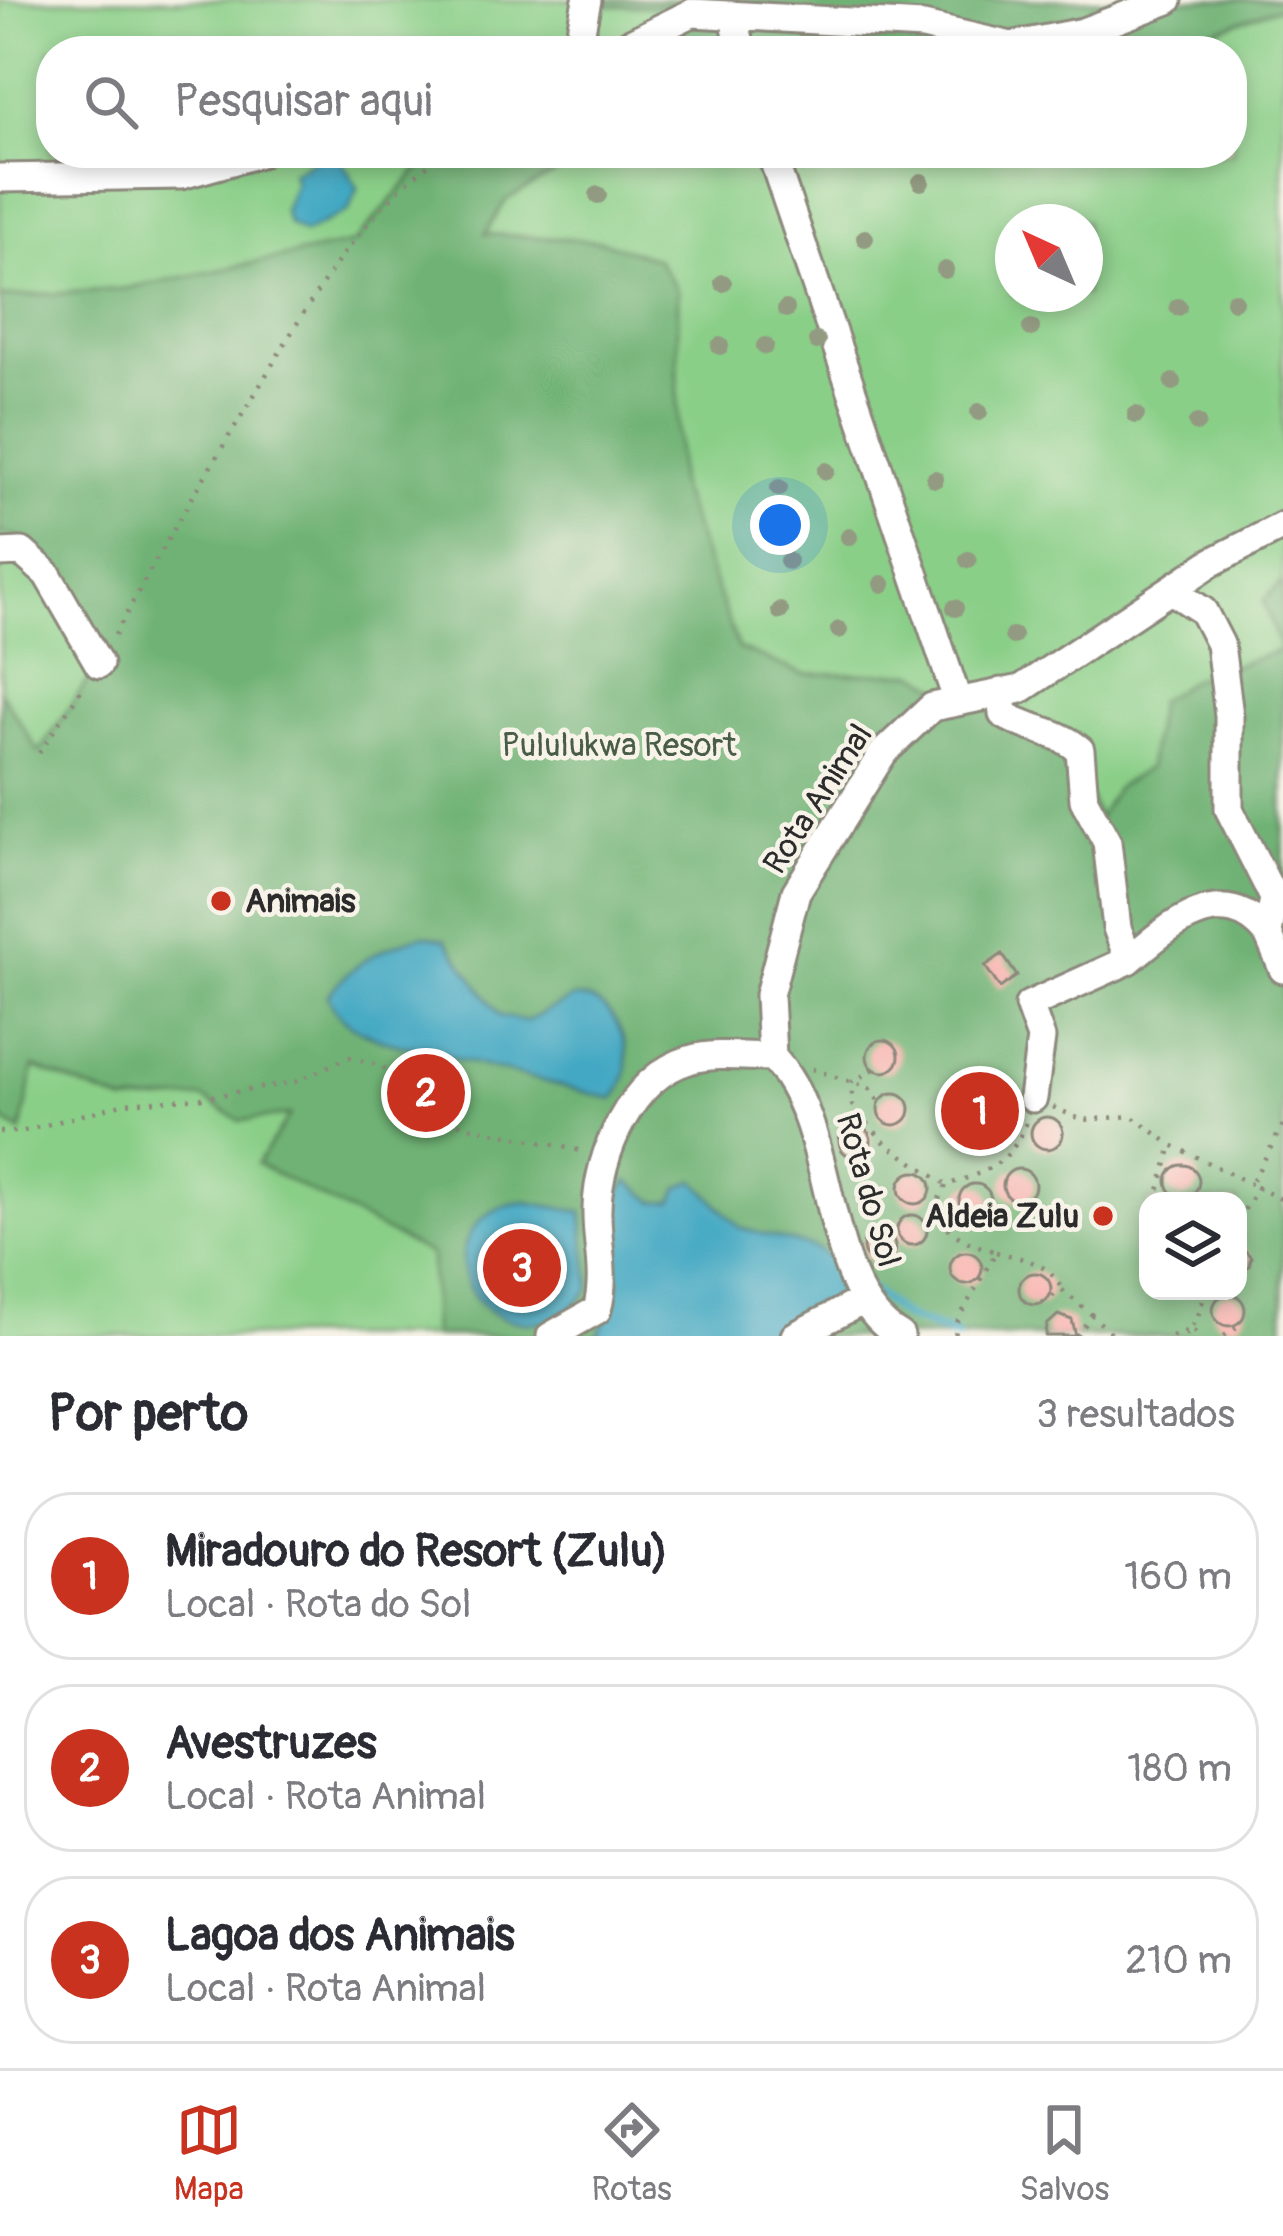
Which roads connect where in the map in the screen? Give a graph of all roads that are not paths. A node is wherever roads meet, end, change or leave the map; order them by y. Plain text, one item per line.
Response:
1 (587, 0) edge
2 (1168, 0) edge
3 (733, 15) junction
4 (580, 36) edge
5 (645, 36) edge
6 (738, 36) edge
7 (967, 36) edge
8 (1062, 36) edge
9 (206, 168) edge
10 (776, 168) edge
11 (0, 178) edge
12 (1283, 526) edge
13 (0, 553) edge
14 (1171, 590) junction
15 (99, 664) road end
16 (1001, 692) junction
17 (957, 699) junction
18 (1268, 934) junction
19 (1129, 959) junction
20 (1283, 969) edge
21 (772, 1058) junction
22 (1033, 1098) road end
23 (859, 1288) junction
24 (551, 1336) edge
25 (795, 1336) edge
26 (900, 1336) edge

1 - 4 street
2 - 8 street
3 - 5 street
3 - 6 street
3 - 7 street
9 - 11 street
10 - 17 street
12 - 14 street, Rota Animal
13 - 15 street
14 - 16 street, Rota Animal
14 - 18 street
16 - 17 street, Rota Animal
16 - 19 street
17 - 21 street, Rota Animal
18 - 19 street
18 - 20 street
19 - 22 street
21 - 23 street, Rota do Sol
21 - 24 street
23 - 25 street
23 - 26 street, Rota do Sol

